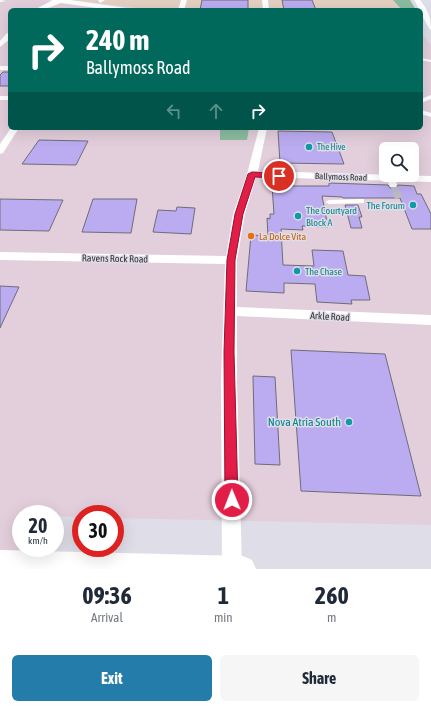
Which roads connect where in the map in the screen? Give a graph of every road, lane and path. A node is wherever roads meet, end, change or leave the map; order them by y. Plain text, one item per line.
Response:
1 (46, 0) edge
2 (57, 0) edge
3 (417, 0) edge
4 (39, 8) edge
5 (40, 8) edge
6 (112, 8) edge
7 (428, 31) edge
8 (8, 37) edge
9 (0, 45) edge
10 (14, 130) edge
11 (263, 130) edge
12 (0, 150) edge
13 (252, 174) junction
14 (431, 179) edge
15 (361, 201) dead end
16 (329, 202) dead end
17 (0, 256) edge
18 (231, 260) junction
19 (229, 311) junction
20 (431, 320) edge
21 (0, 563) edge
22 (67, 567) edge
23 (232, 568) edge
24 (243, 569) edge

1 - 4 street
2 - 5 street
2 - 6 street
3 - 7 street
8 - 9 street
10 - 12 street
11 - 13 street
13 - 14 street, Ballymoss Road
13 - 18 street
15 - 16 street
17 - 18 street, Ravens Rock Road
18 - 19 street
19 - 20 street, Arkle Road
19 - 23 street
21 - 22 street
22 - 23 street
23 - 24 street

